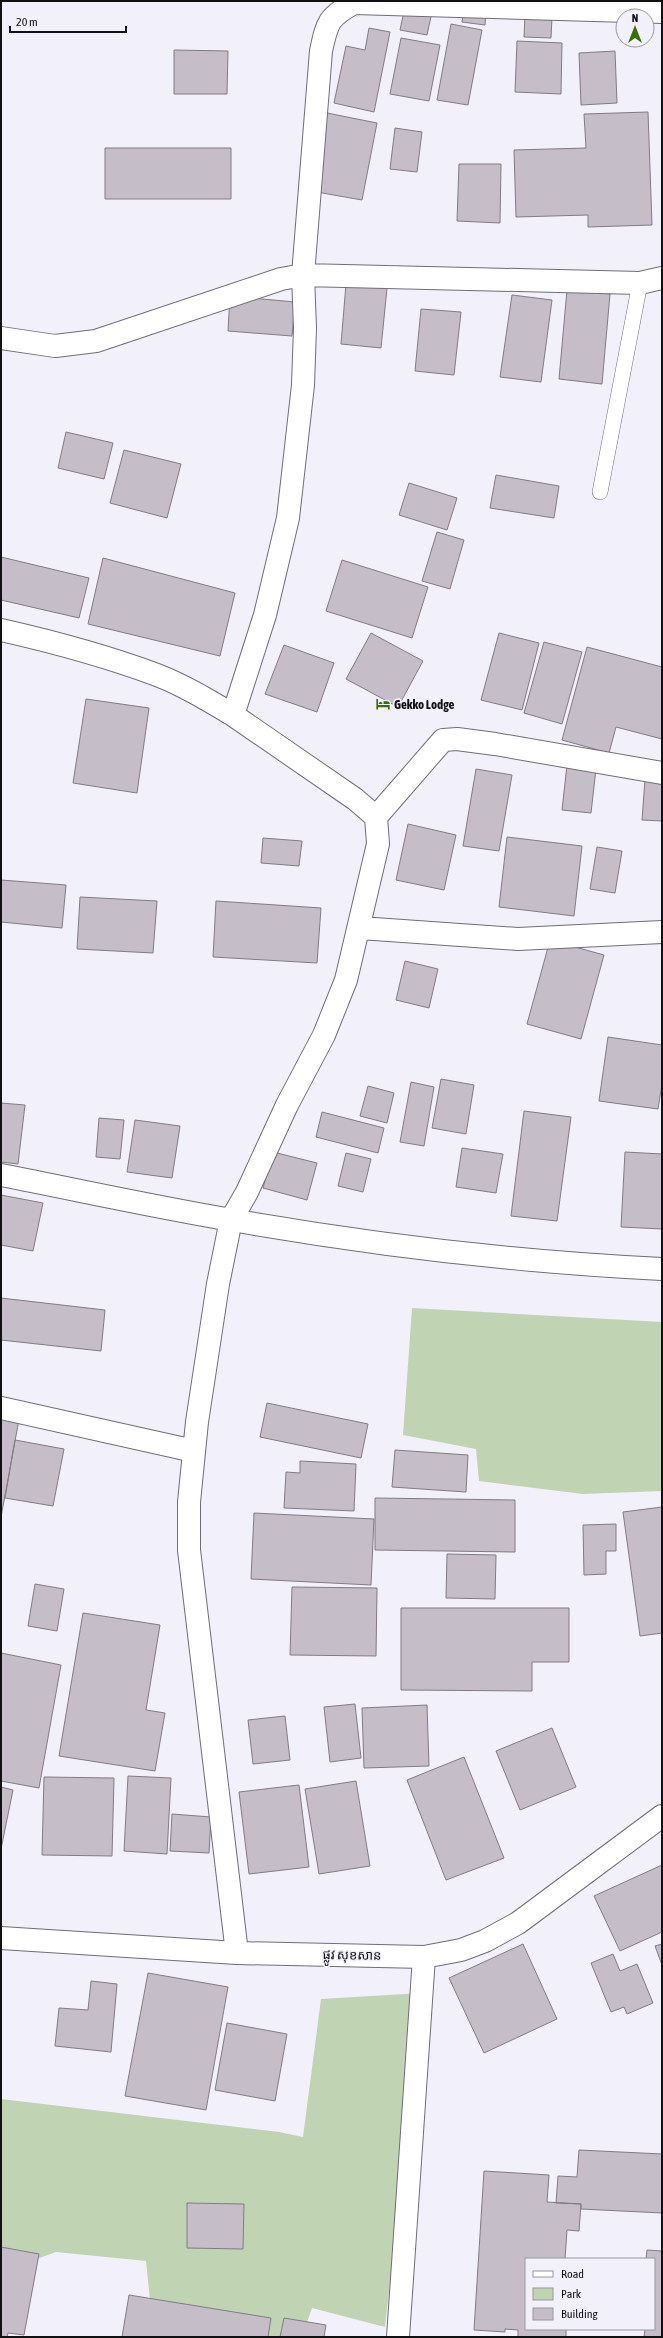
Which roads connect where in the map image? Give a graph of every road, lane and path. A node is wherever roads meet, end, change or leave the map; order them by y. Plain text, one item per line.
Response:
1 (354, 2) edge
2 (662, 12) edge
3 (303, 275) junction
4 (662, 278) edge
5 (640, 283) junction
6 (1, 338) edge
7 (600, 492) dead end
8 (1, 630) edge
9 (233, 715) junction
10 (662, 773) edge
11 (376, 817) junction
12 (360, 928) junction
13 (662, 932) edge
14 (1, 1175) edge
15 (231, 1220) junction
16 (662, 1269) edge
17 (1, 1408) edge
18 (194, 1451) junction
19 (662, 1816) edge
20 (1, 1938) edge
21 (237, 1953) junction
22 (424, 1957) junction
23 (398, 2337) edge

1 - 2 street
1 - 3 street
3 - 5 street
3 - 6 street
3 - 9 street
4 - 5 street
5 - 7 lane
8 - 9 street
9 - 11 street
10 - 11 street
11 - 12 street
12 - 13 street
12 - 15 street
14 - 15 street
15 - 16 street
15 - 18 street
17 - 18 street
18 - 21 street
19 - 22 street, ផ្លូវ សុខសាន
20 - 21 street, ផ្លូវ សុខសាន
21 - 22 street, ផ្លូវ សុខសាន
22 - 23 street

